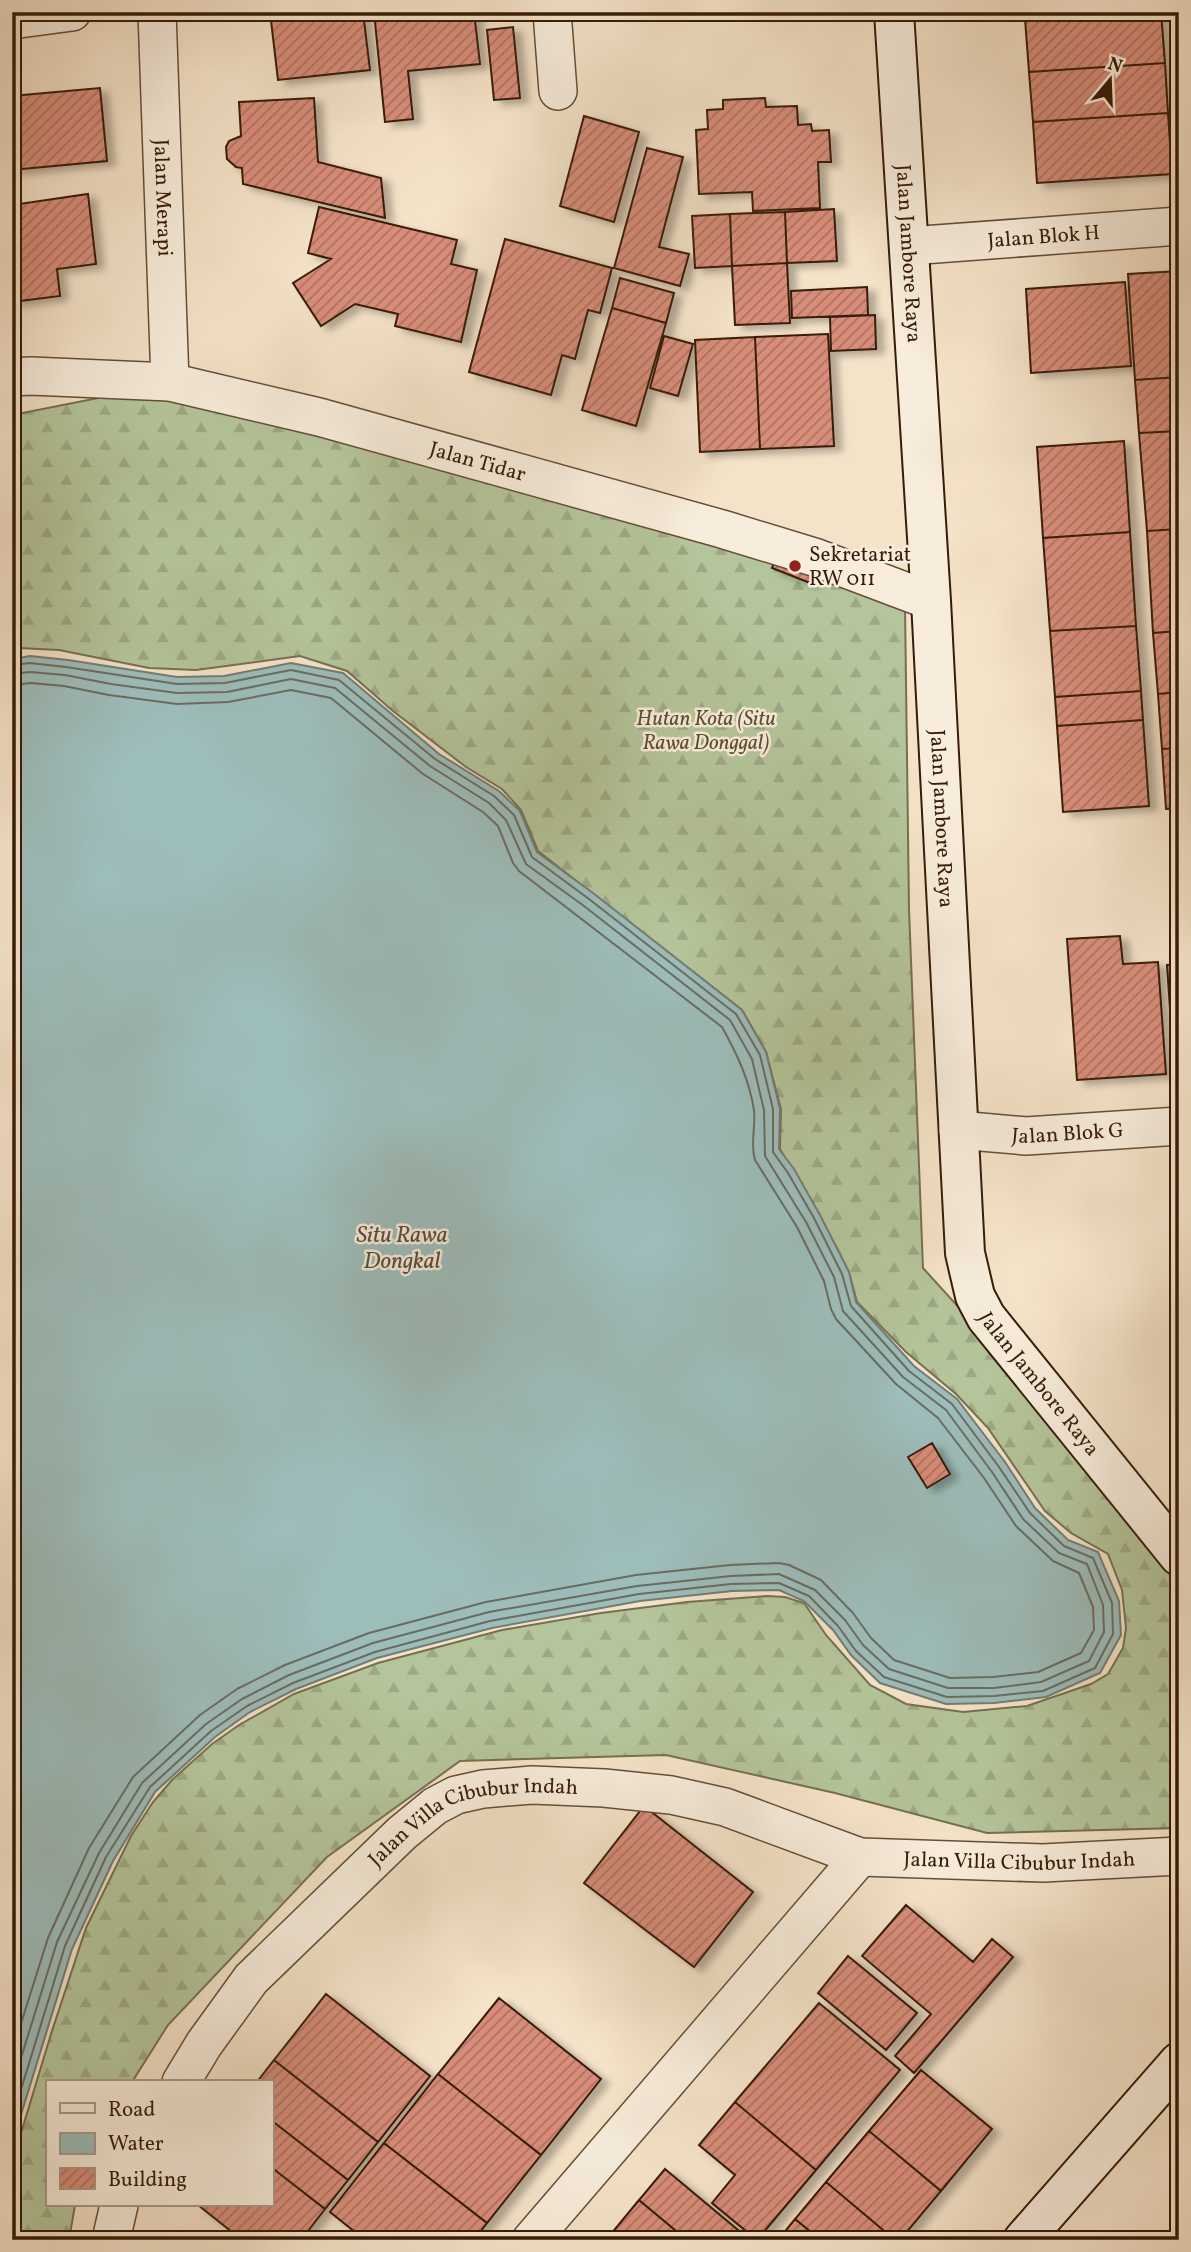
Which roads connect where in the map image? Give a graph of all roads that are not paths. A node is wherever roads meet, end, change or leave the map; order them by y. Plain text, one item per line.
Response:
1 (72, 12) edge
2 (157, 12) edge
3 (552, 12) edge
4 (894, 12) edge
5 (12, 20) edge
6 (558, 91) dead end
7 (1179, 226) edge
8 (909, 246) junction
9 (12, 377) edge
10 (170, 383) junction
11 (931, 601) junction
12 (1179, 1126) edge
13 (958, 1130) junction
14 (1167, 1541) edge
15 (1179, 1856) edge
16 (860, 1857) junction
17 (1179, 2062) edge
18 (182, 2080) edge
19 (119, 2206) edge
20 (111, 2240) edge
21 (531, 2240) edge
22 (1023, 2240) edge

1 - 5 street
2 - 10 street, Jalan Merapi
3 - 6 street
4 - 8 street, Jalan Jambore Raya
7 - 8 street, Jalan Blok H
8 - 11 street, Jalan Jambore Raya
9 - 10 street, Jalan Tidar
10 - 11 street, Jalan Tidar
11 - 13 street, Jalan Jambore Raya
12 - 13 street, Jalan Blok G
13 - 14 street, Jalan Jambore Raya
15 - 16 street, Jalan Villa Cibubur Indah
16 - 18 street, Jalan Villa Cibubur Indah
16 - 21 street
17 - 22 street
19 - 20 street

